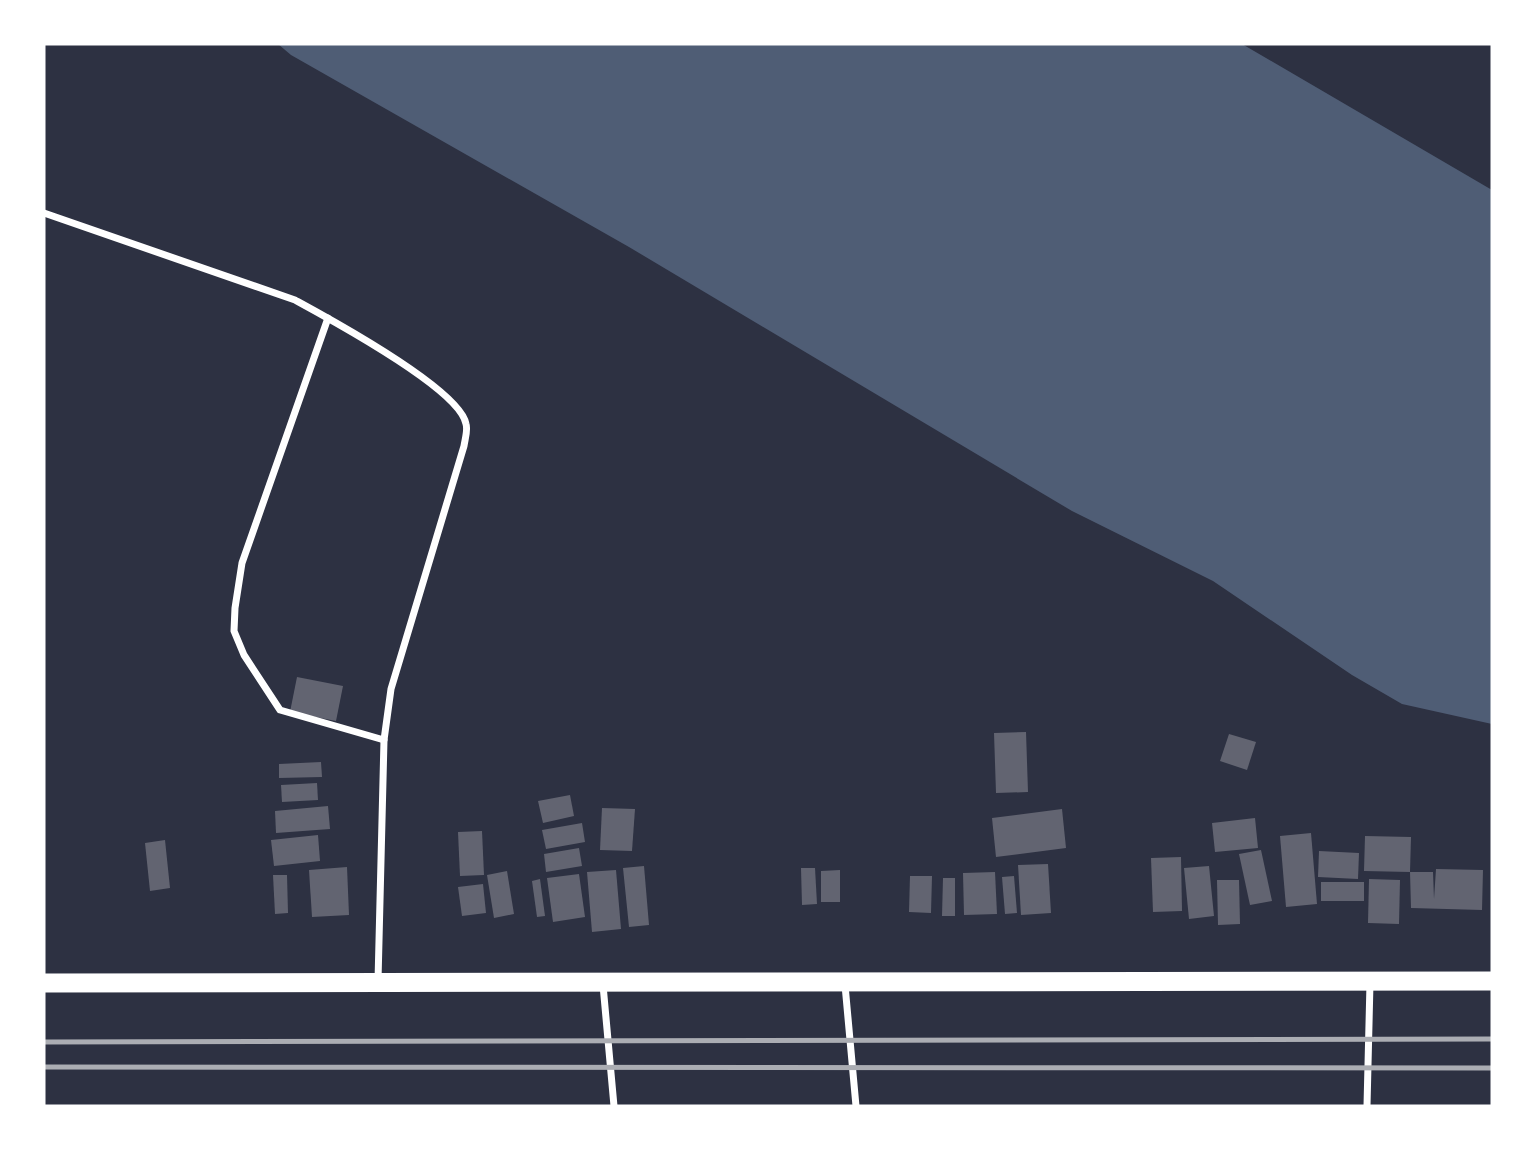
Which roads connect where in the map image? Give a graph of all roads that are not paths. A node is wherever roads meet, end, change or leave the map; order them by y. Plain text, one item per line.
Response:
1 (44, 213) edge
2 (328, 318) junction
3 (384, 740) junction
4 (845, 981) junction
5 (1492, 981) edge
6 (378, 982) junction
7 (603, 982) junction
8 (1370, 982) junction
9 (44, 984) edge
10 (614, 1106) edge
11 (856, 1106) edge
12 (1367, 1106) edge

1 - 2 street
2 - 3 street
2 - 3 street
3 - 6 street
4 - 7 highway
4 - 8 highway
4 - 11 street
5 - 8 highway
6 - 7 highway
6 - 9 highway
7 - 10 street
8 - 12 street

